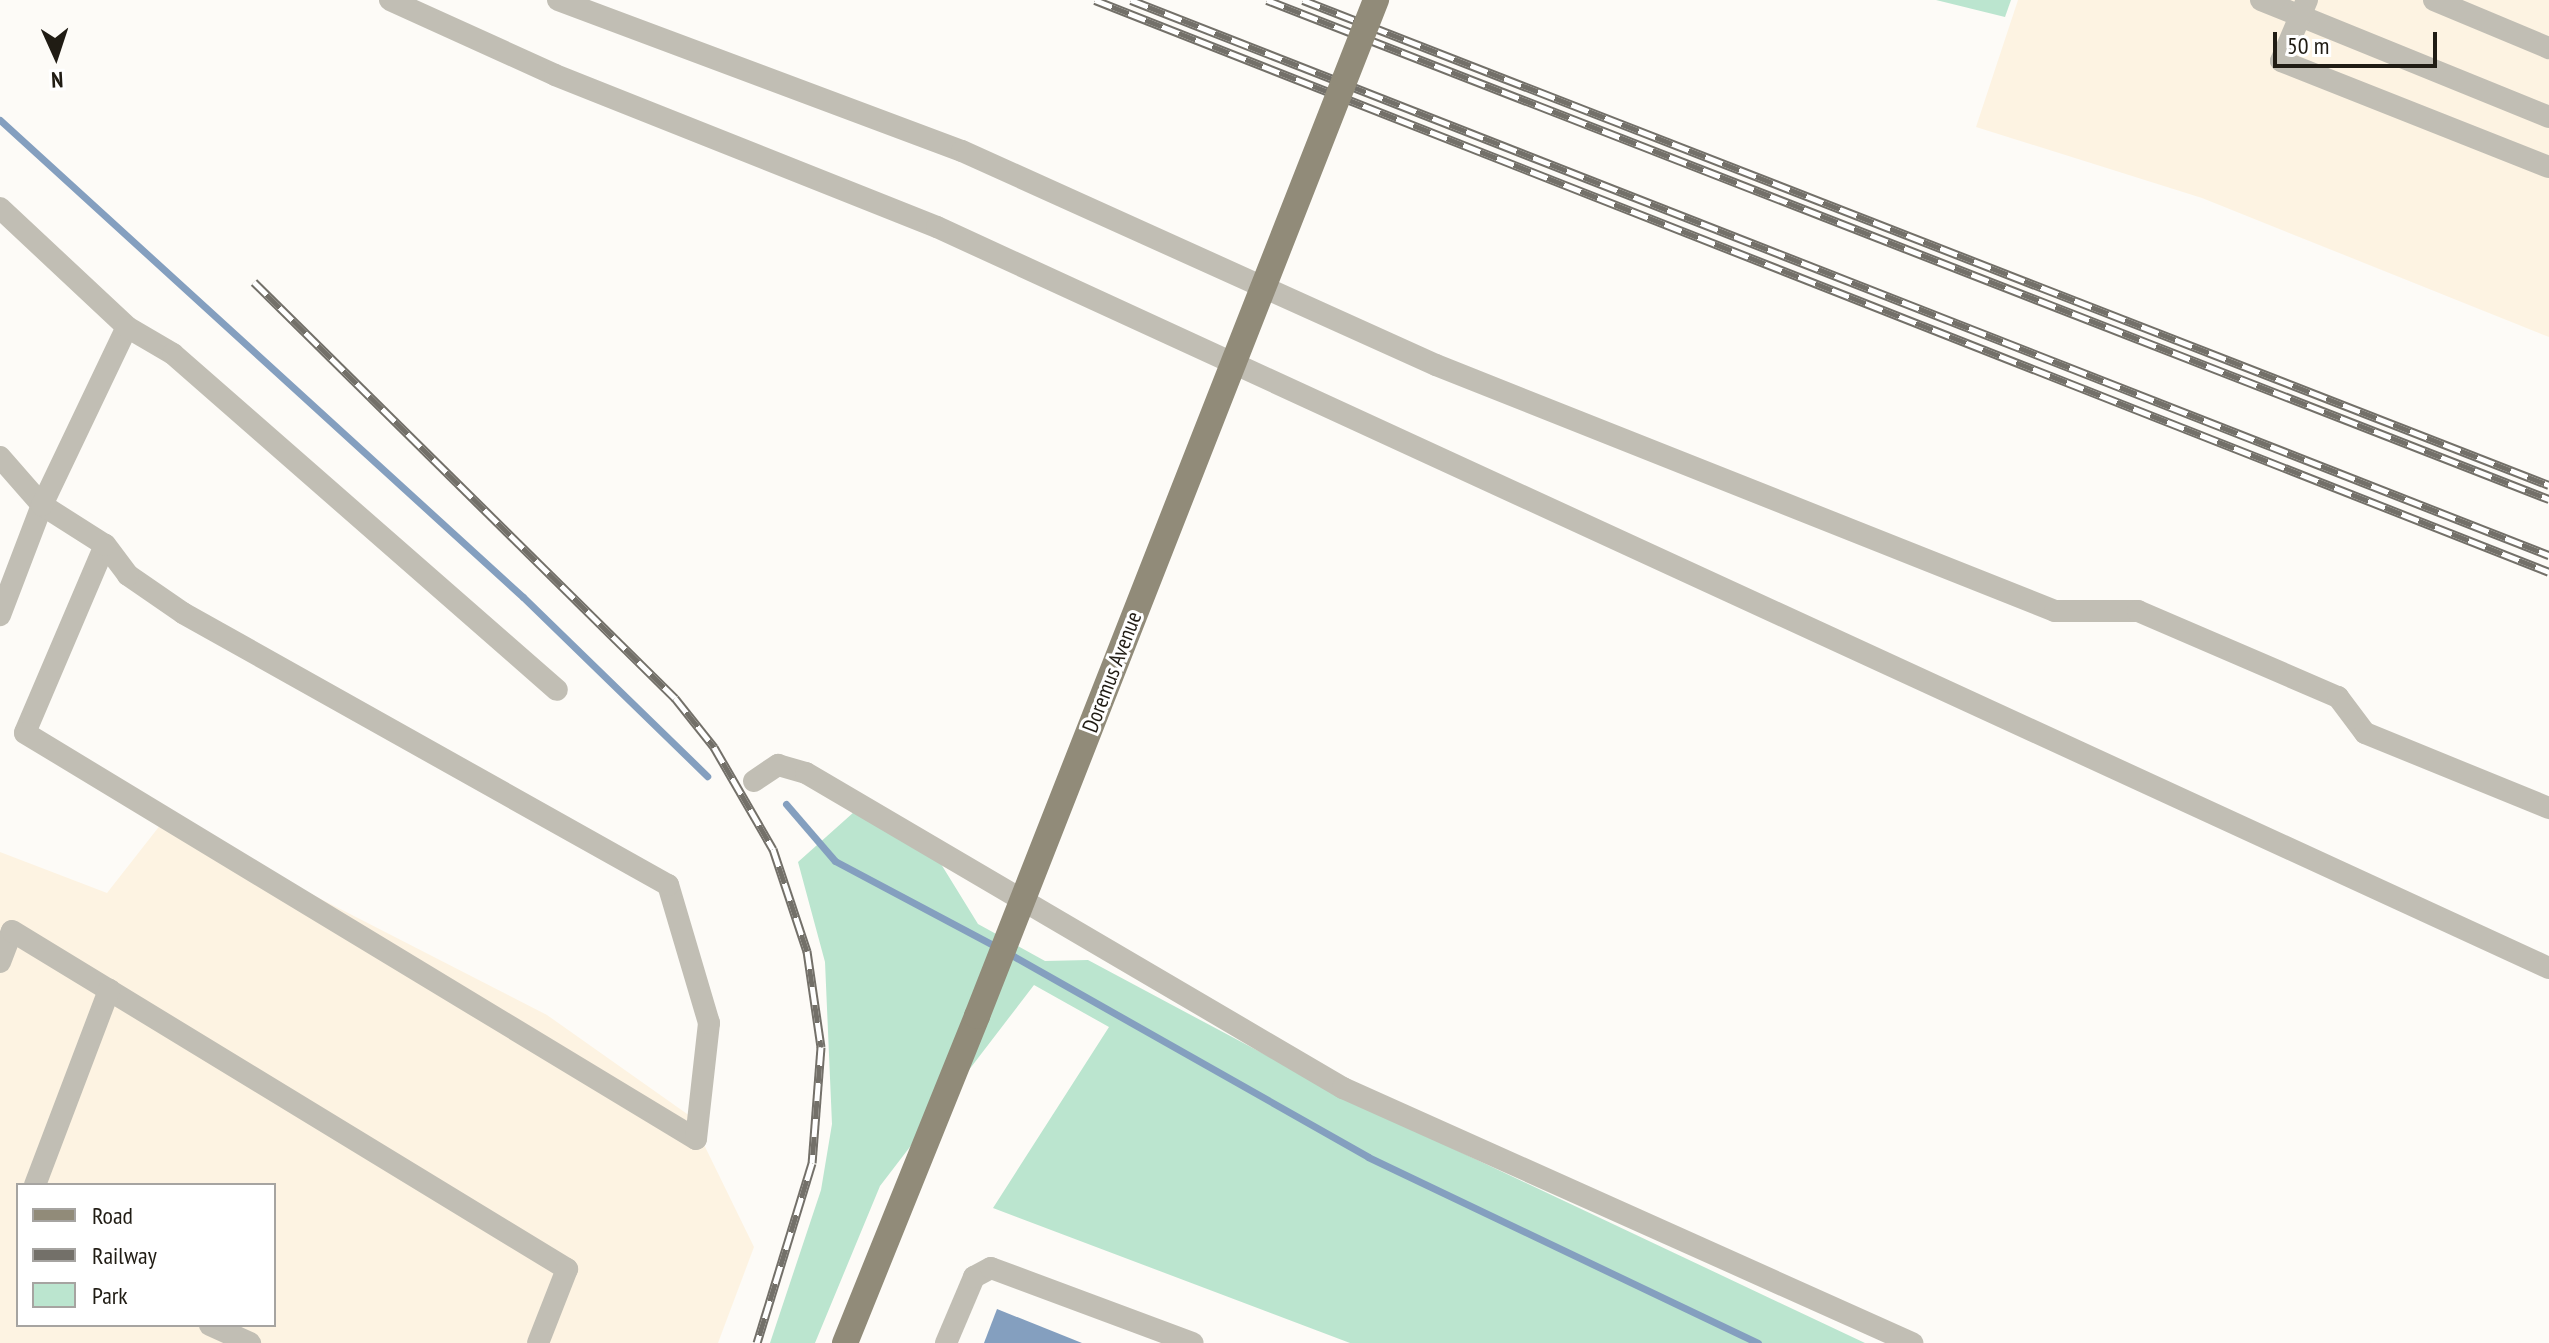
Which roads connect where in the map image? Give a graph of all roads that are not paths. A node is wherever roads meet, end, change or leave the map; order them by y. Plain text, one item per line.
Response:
1 (390, 0) edge
2 (558, 0) edge
3 (1376, 0) edge
4 (2261, 0) edge
5 (2434, 0) edge
6 (2304, 8) edge
7 (2549, 48) edge
8 (2549, 117) edge
9 (2549, 167) edge
10 (0, 208) edge
11 (127, 327) junction
12 (0, 457) edge
13 (42, 505) junction
14 (105, 545) junction
15 (0, 615) edge
16 (557, 690) dead end
17 (754, 781) dead end
18 (2549, 808) edge
19 (0, 962) edge
20 (2549, 968) edge
21 (109, 990) junction
22 (36, 1183) edge
23 (214, 1327) edge
24 (250, 1343) edge
25 (538, 1343) edge
26 (845, 1343) edge
27 (946, 1343) edge
28 (1193, 1343) edge
29 (1912, 1343) edge

1 - 20 lane
2 - 18 lane
3 - 26 main road, Doremus Avenue, bridge
4 - 6 lane
5 - 7 lane
6 - 8 lane
6 - 9 lane
10 - 11 lane
11 - 13 lane
11 - 16 lane
12 - 13 lane
13 - 14 lane
13 - 15 lane
14 - 14 lane
17 - 29 lane
19 - 21 lane
21 - 22 lane
21 - 25 lane
23 - 24 lane
27 - 28 lane

